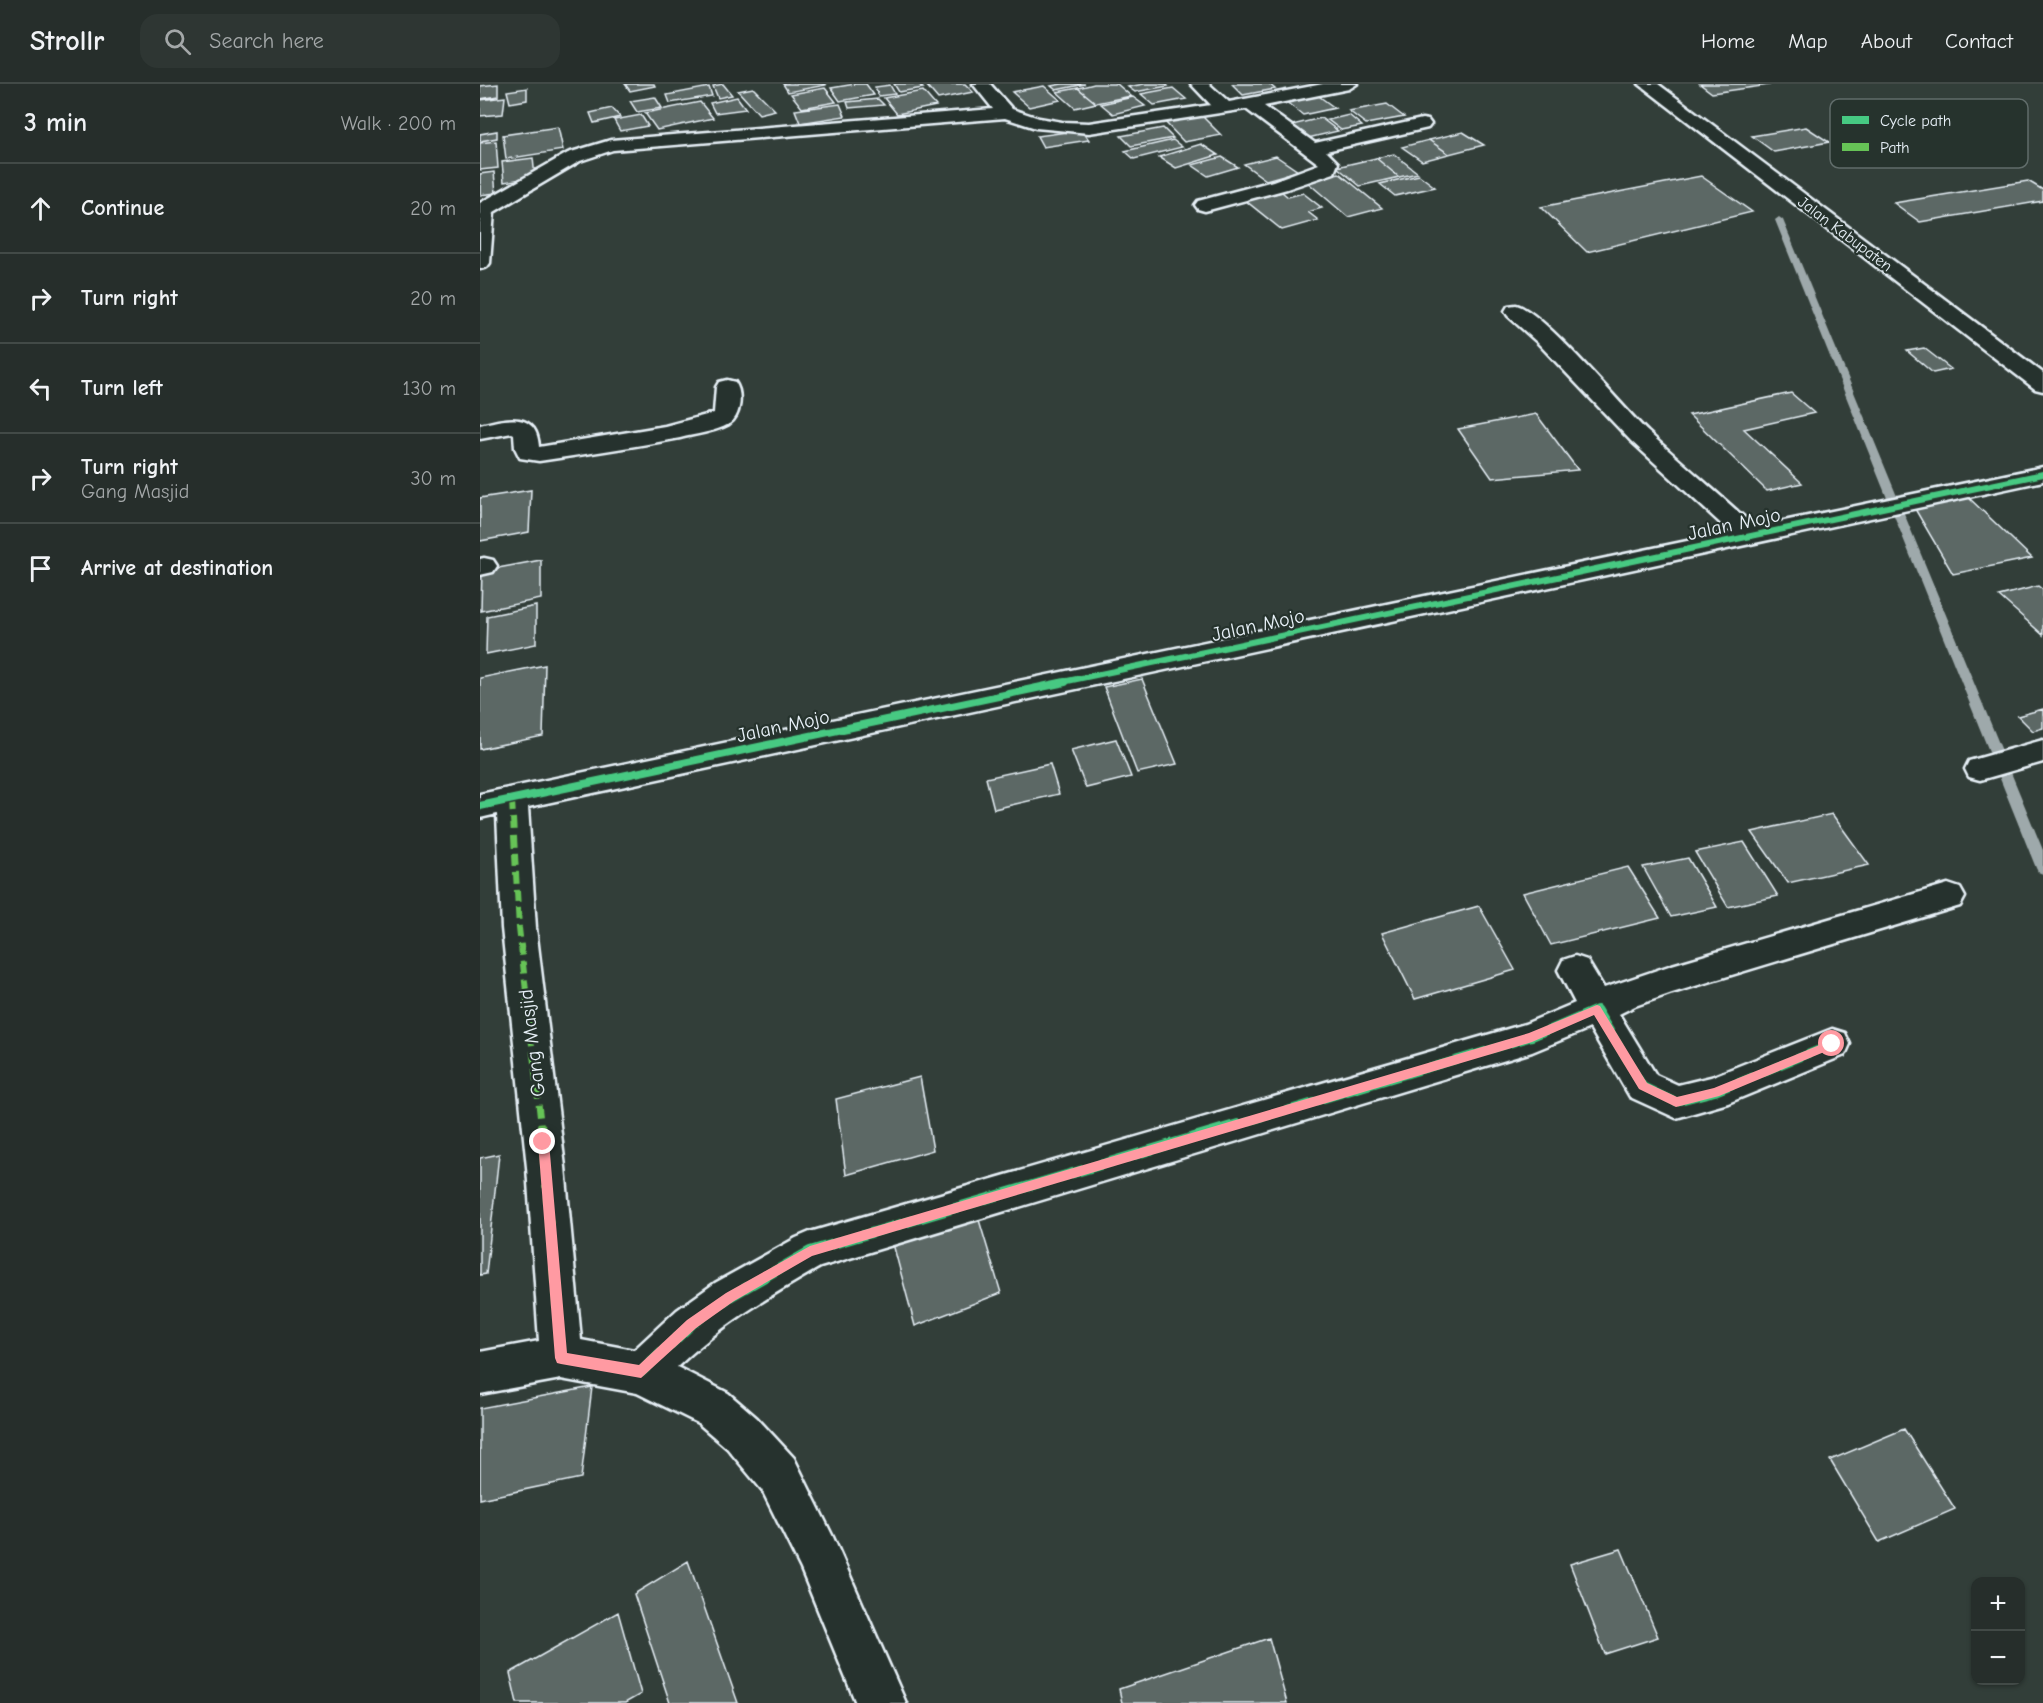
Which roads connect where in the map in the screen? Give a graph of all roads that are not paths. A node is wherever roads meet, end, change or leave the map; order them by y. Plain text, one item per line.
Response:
1 (981, 84) edge
2 (1199, 84) edge
3 (1349, 84) edge
4 (1647, 84) edge
5 (1250, 104) junction
6 (1226, 108) junction
7 (1006, 113) junction
8 (1422, 124) dead end
9 (1312, 149) junction
10 (1206, 205) dead end
11 (483, 209) edge
12 (480, 263) edge
13 (1516, 311) dead end
14 (2043, 384) edge
15 (727, 387) dead end
16 (480, 432) edge
17 (2043, 474) edge
18 (1751, 537) junction
19 (2040, 752) edge
20 (1980, 769) dead end
21 (496, 803) edge
22 (1948, 897) dead end
23 (1575, 970) dead end
24 (1597, 1009) junction
25 (1832, 1044) dead end
26 (561, 1358) junction
27 (641, 1372) junction
28 (480, 1373) edge
29 (881, 1703) edge

1 - 7 street
2 - 6 street
3 - 5 street
4 - 14 street, Jalan Kabupaten
5 - 6 street
5 - 9 street
6 - 7 street
7 - 11 street
8 - 9 street
9 - 10 street
11 - 12 street
13 - 18 street
15 - 16 street
17 - 18 street, Jalan Mojo
18 - 21 street, Jalan Mojo
19 - 20 street
21 - 26 street, Gang Masjid
22 - 24 street
23 - 24 street
24 - 25 street
24 - 27 street
26 - 27 street
26 - 28 street
27 - 29 street

